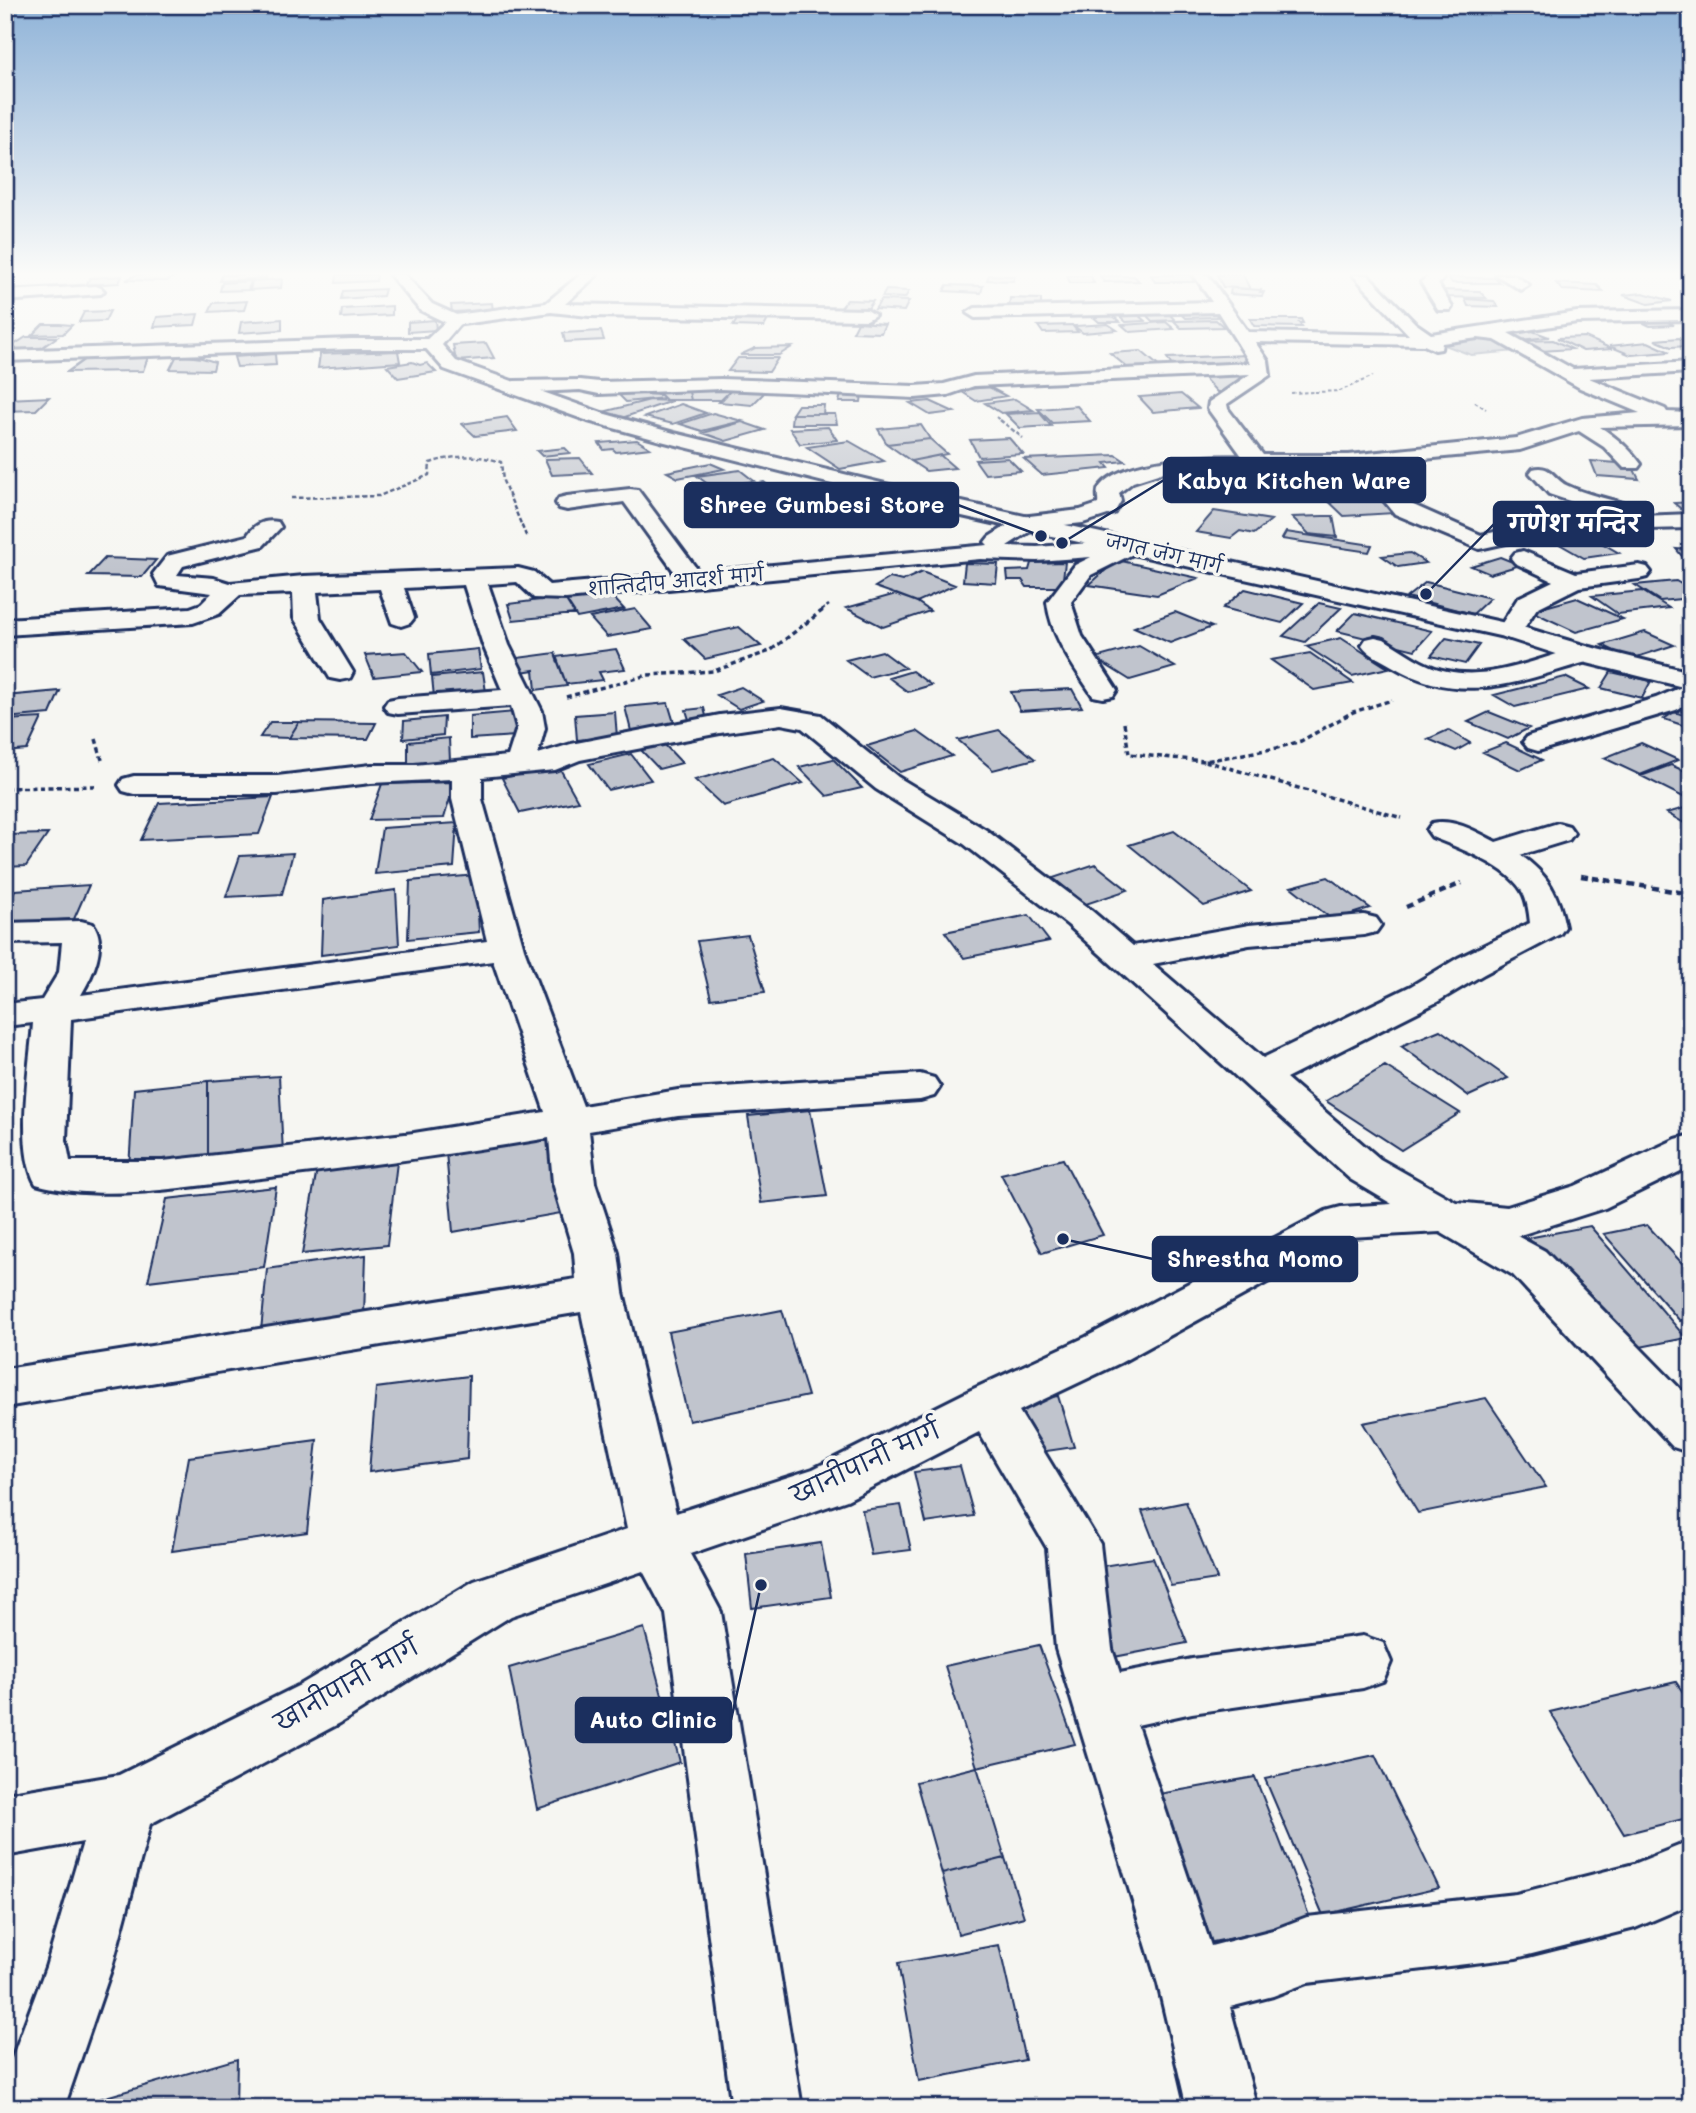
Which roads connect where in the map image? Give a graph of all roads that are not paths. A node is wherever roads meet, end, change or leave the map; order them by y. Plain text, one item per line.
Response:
1 (475, 374) edge
2 (1137, 374) edge
3 (1261, 374) edge
4 (1570, 374) joint
5 (1577, 374) edge
6 (514, 387) junction
7 (1688, 420) edge
8 (1582, 424) junction
9 (1349, 461) junction
10 (1257, 462) junction
11 (1631, 464) dead end
12 (1540, 473) dead end
13 (567, 503) dead end
14 (1656, 504) dead end
15 (1684, 520) edge
16 (1029, 522) junction
17 (1639, 524) junction
18 (270, 527) road end
19 (1664, 546) dead end
20 (1129, 547) junction
21 (980, 552) junction
22 (1523, 558) dead end
23 (1639, 572) dead end
24 (473, 575) junction
25 (390, 580) junction
26 (693, 581) junction
27 (1573, 581) junction
28 (304, 583) junction
29 (228, 591) junction
30 (401, 618) dead end
31 (5, 627) edge
32 (1510, 631) junction
33 (1375, 645) dead end
34 (1584, 654) junction
35 (340, 672) dead end
36 (1691, 681) edge
37 (1103, 690) road end
38 (1691, 691) edge
39 (523, 704) junction
40 (397, 706) dead end
41 (1538, 742) dead end
42 (520, 765) junction
43 (467, 769) junction
44 (134, 785) road end
45 (1443, 830) road end
46 (1558, 833) dead end
47 (1494, 853) junction
48 (1364, 925) dead end
49 (5, 933) edge
50 (506, 949) junction
51 (1127, 958) junction
52 (53, 1011) junction
53 (5, 1016) edge
54 (1261, 1075) junction
55 (920, 1087) dead end
56 (568, 1120) junction
57 (1691, 1149) edge
58 (1447, 1216) junction
59 (600, 1292) junction
60 (5, 1388) edge
61 (988, 1404) junction
62 (1691, 1433) edge
63 (657, 1544) junction
64 (1363, 1662) dead end
65 (1100, 1705) junction
66 (125, 1804) junction
67 (5, 1825) edge
68 (1691, 1872) edge
69 (1191, 1984) junction
70 (29, 2108) edge
71 (767, 2108) edge
72 (1222, 2108) edge

1 - 6 street, जगत जंग मार्ग
2 - 6 street
3 - 10 street
4 - 5 street
4 - 7 street
6 - 16 street, जगत जंग मार्ग
7 - 8 street
8 - 9 street
8 - 11 street
9 - 10 street
9 - 17 street
10 - 16 street
12 - 17 street
13 - 26 street
14 - 15 street
15 - 17 street
16 - 20 street, जगत जंग मार्ग
16 - 21 street
17 - 19 street
18 - 29 street
20 - 21 street, शान्तिदीप आदर्श मार्ग
20 - 32 street, जगत जंग मार्ग
20 - 37 street
21 - 26 street, शान्तिदीप आदर्श मार्ग
22 - 27 street
23 - 27 street
24 - 25 street
24 - 26 street, शान्तिदीप आदर्श मार्ग
24 - 39 street
25 - 28 street
25 - 30 street
27 - 32 street
28 - 29 street
28 - 35 street
29 - 31 street
32 - 34 street, जगत जंग मार्ग
33 - 34 street
34 - 36 street, जगत जंग मार्ग
38 - 41 street
39 - 40 street
39 - 42 street
42 - 43 street
42 - 51 street
43 - 44 street
43 - 50 street
45 - 47 street
46 - 47 street
47 - 54 street
48 - 51 street
49 - 52 street
50 - 52 street
50 - 56 street
51 - 54 street
52 - 53 street
52 - 56 street
54 - 58 street
55 - 56 street
56 - 59 street
57 - 58 street, खानीपानी मार्ग
58 - 61 street, खानीपानी मार्ग
58 - 62 street
59 - 60 street
59 - 63 street
61 - 63 street, खानीपानी मार्ग
61 - 65 street
63 - 66 street, खानीपानी मार्ग
63 - 71 street
64 - 65 street
65 - 69 street
66 - 67 street, खानीपानी मार्ग
66 - 70 street
68 - 69 street
69 - 72 street

